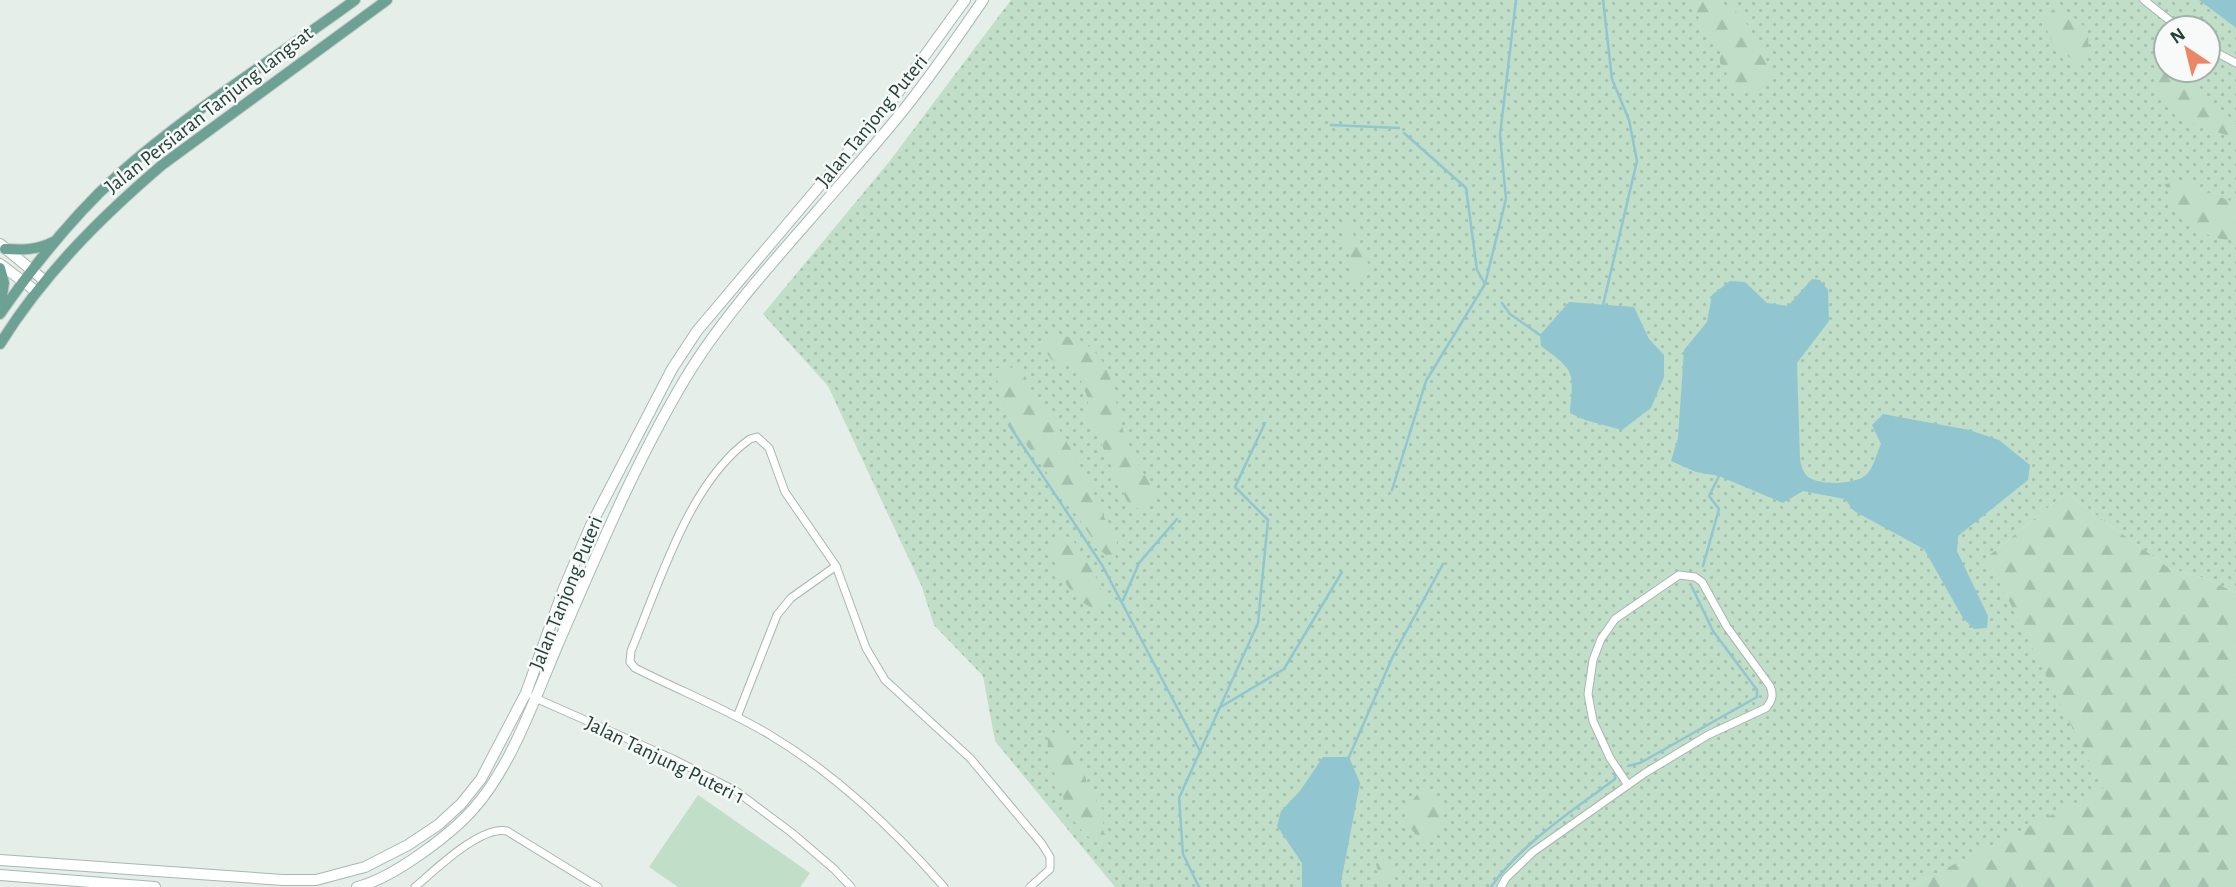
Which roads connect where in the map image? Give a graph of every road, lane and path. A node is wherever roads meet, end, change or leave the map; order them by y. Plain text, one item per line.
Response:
1 (355, 0) edge
2 (387, 0) edge
3 (965, 0) edge
4 (984, 0) edge
5 (2144, 0) edge
6 (2162, 14) edge
7 (60, 238) junction
8 (3, 247) edge
9 (0, 266) edge
10 (32, 270) junction
11 (23, 281) junction
12 (46, 281) junction
13 (37, 292) junction
14 (0, 308) edge
15 (0, 314) edge
16 (0, 344) edge
17 (836, 566) junction
18 (531, 696) junction
19 (737, 717) junction
20 (1628, 785) junction
21 (438, 825) junction
22 (457, 825) junction
23 (0, 860) edge
24 (0, 874) edge
25 (211, 875) junction
26 (365, 886) edge
27 (155, 887) edge
28 (214, 887) edge
29 (415, 887) edge
30 (598, 887) edge
31 (850, 887) edge
32 (944, 887) edge
33 (1030, 887) edge
34 (1500, 887) edge

1 - 7 main road, Jalan Persiaran Tanjung Langsat
2 - 12 main road, Jalan Persiaran Tanjung Langsat
3 - 18 street, Jalan Tanjong Puteri
4 - 18 street, Jalan Tanjong Puteri
5 - 6 street
7 - 8 main road
7 - 10 main road, Jalan Persiaran Tanjung Langsat
8 - 10 street
9 - 11 street
9 - 14 main road
10 - 11 main road, Jalan Persiaran Tanjung Langsat
10 - 12 street
11 - 13 street
11 - 15 main road, Jalan Persiaran Tanjung Langsat
12 - 13 main road, Jalan Persiaran Tanjung Langsat
13 - 16 main road, Jalan Persiaran Tanjung Langsat
17 - 19 street
17 - 19 street
17 - 33 street
18 - 21 street, Jalan Tanjong Puteri
18 - 22 street, Jalan Tanjong Puteri
18 - 31 street, Jalan Tanjung Puteri 1
19 - 32 street
20 - 20 street
20 - 34 street
21 - 22 street
21 - 25 street, Jalan Tanjong Puteri
22 - 26 street, Jalan Tanjong Puteri
23 - 25 street, Jalan Tanjong Puteri
24 - 27 street
25 - 28 street
29 - 30 street

